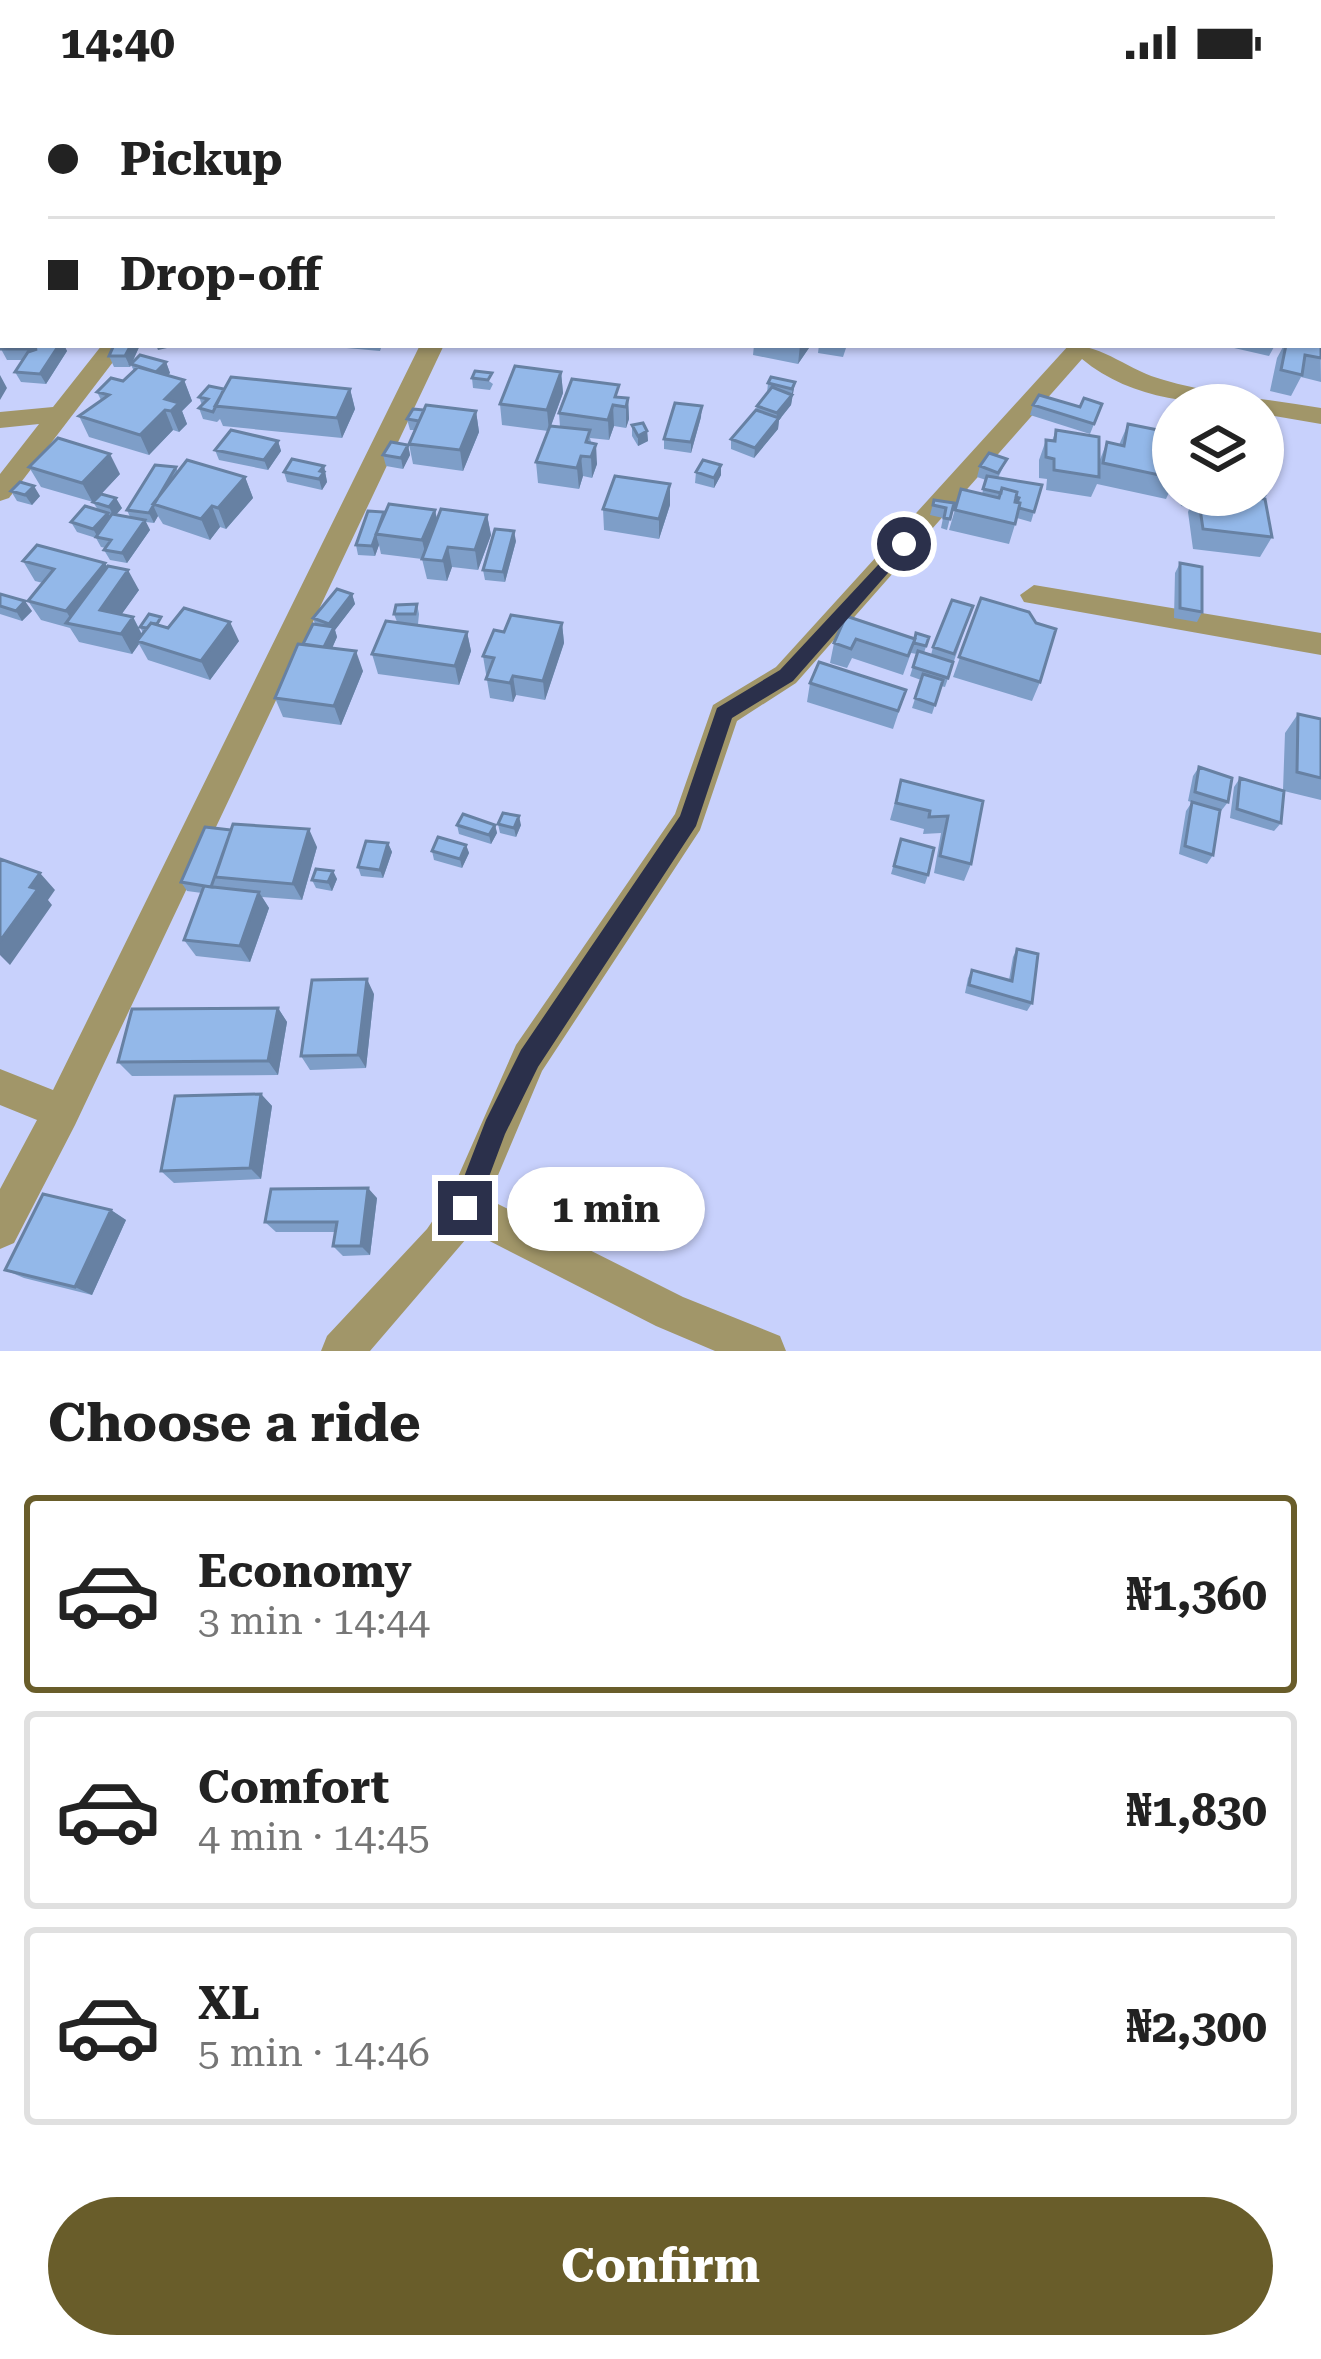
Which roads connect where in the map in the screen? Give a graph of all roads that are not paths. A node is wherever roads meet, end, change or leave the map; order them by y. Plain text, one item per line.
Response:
1 (112, 348) edge
2 (431, 348) edge
3 (1078, 348) edge
4 (1084, 348) edge
5 (1154, 384) edge
6 (1284, 410) edge
7 (60, 415) junction
8 (1321, 416) edge
9 (0, 420) edge
10 (0, 492) edge
11 (1034, 595) dead end
12 (1321, 644) edge
13 (0, 1087) edge
14 (62, 1112) junction
15 (465, 1208) junction
16 (0, 1229) edge
17 (341, 1351) edge
18 (765, 1351) edge

1 - 7 street
2 - 14 street
3 - 15 street
4 - 5 street
6 - 8 street
7 - 9 street
7 - 10 street
11 - 12 street
13 - 14 street
14 - 16 street
15 - 17 street
15 - 18 street

